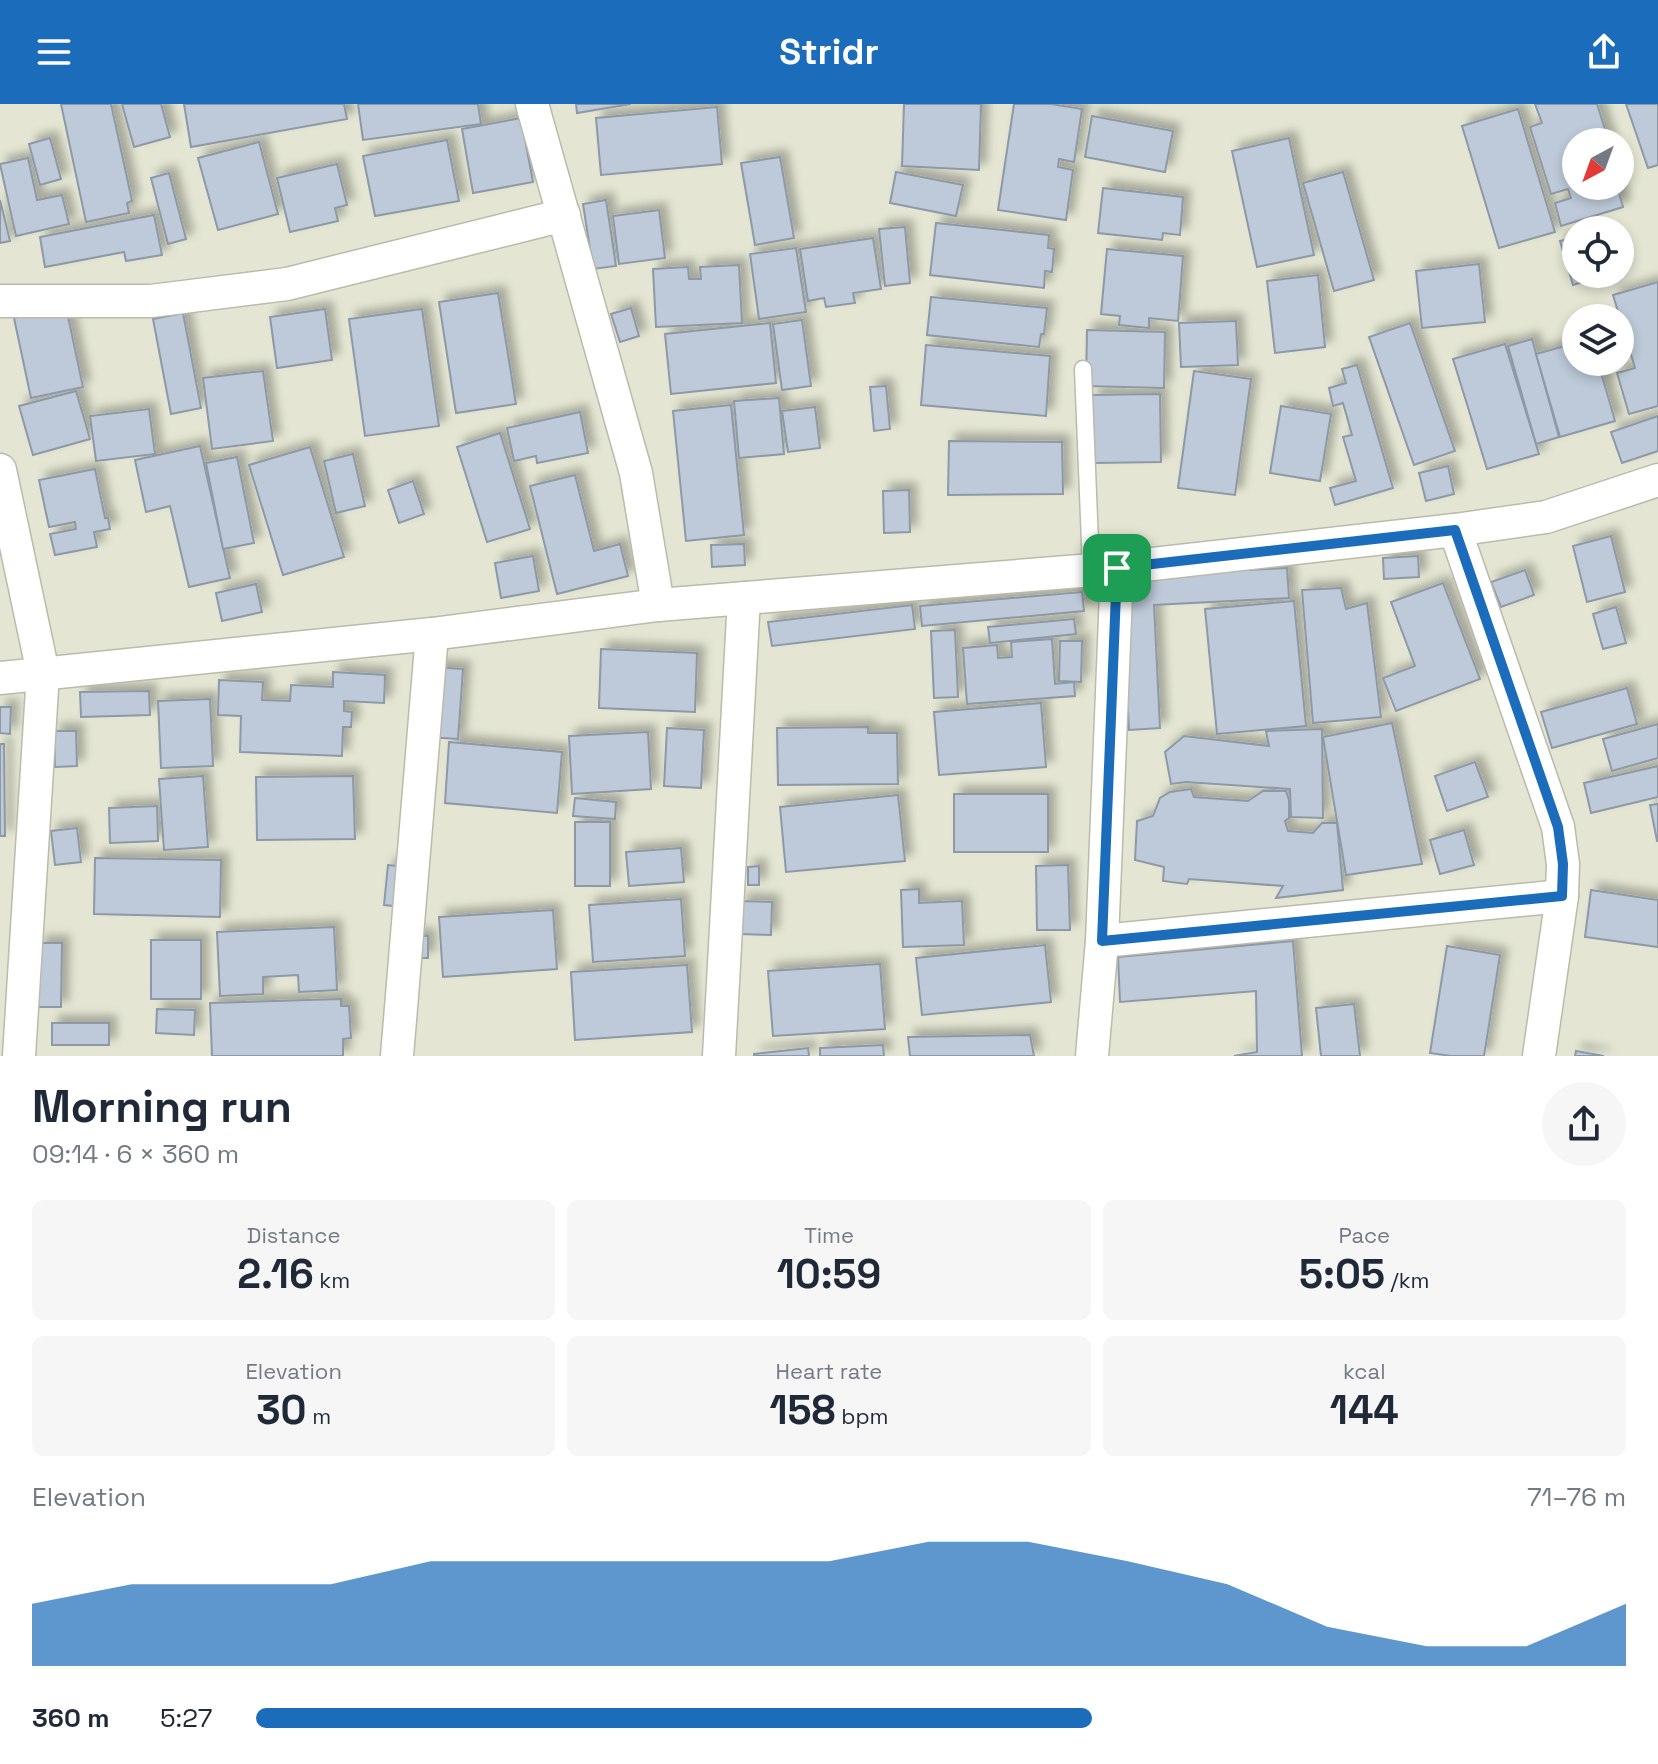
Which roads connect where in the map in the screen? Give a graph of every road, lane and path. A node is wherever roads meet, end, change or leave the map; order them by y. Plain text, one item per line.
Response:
1 (532, 104) edge
2 (564, 215) junction
3 (0, 301) edge
4 (1083, 369) dead end
5 (0, 470) edge
6 (1658, 480) edge
7 (1455, 530) junction
8 (1104, 568) junction
9 (744, 598) junction
10 (658, 605) junction
11 (432, 634) junction
12 (43, 673) junction
13 (0, 678) edge
14 (1562, 896) junction
15 (1102, 941) junction
16 (19, 1056) edge
17 (397, 1056) edge
18 (719, 1056) edge
19 (1092, 1056) edge
20 (1539, 1056) edge

1 - 2 street
2 - 3 street
2 - 10 street
4 - 8 lane
5 - 12 street
6 - 7 street
7 - 8 street
7 - 14 street
8 - 9 street
8 - 15 street
9 - 10 street
9 - 18 street
10 - 11 street
11 - 12 street
11 - 17 street
12 - 13 street
12 - 16 street
14 - 15 street
14 - 20 street
15 - 19 street

